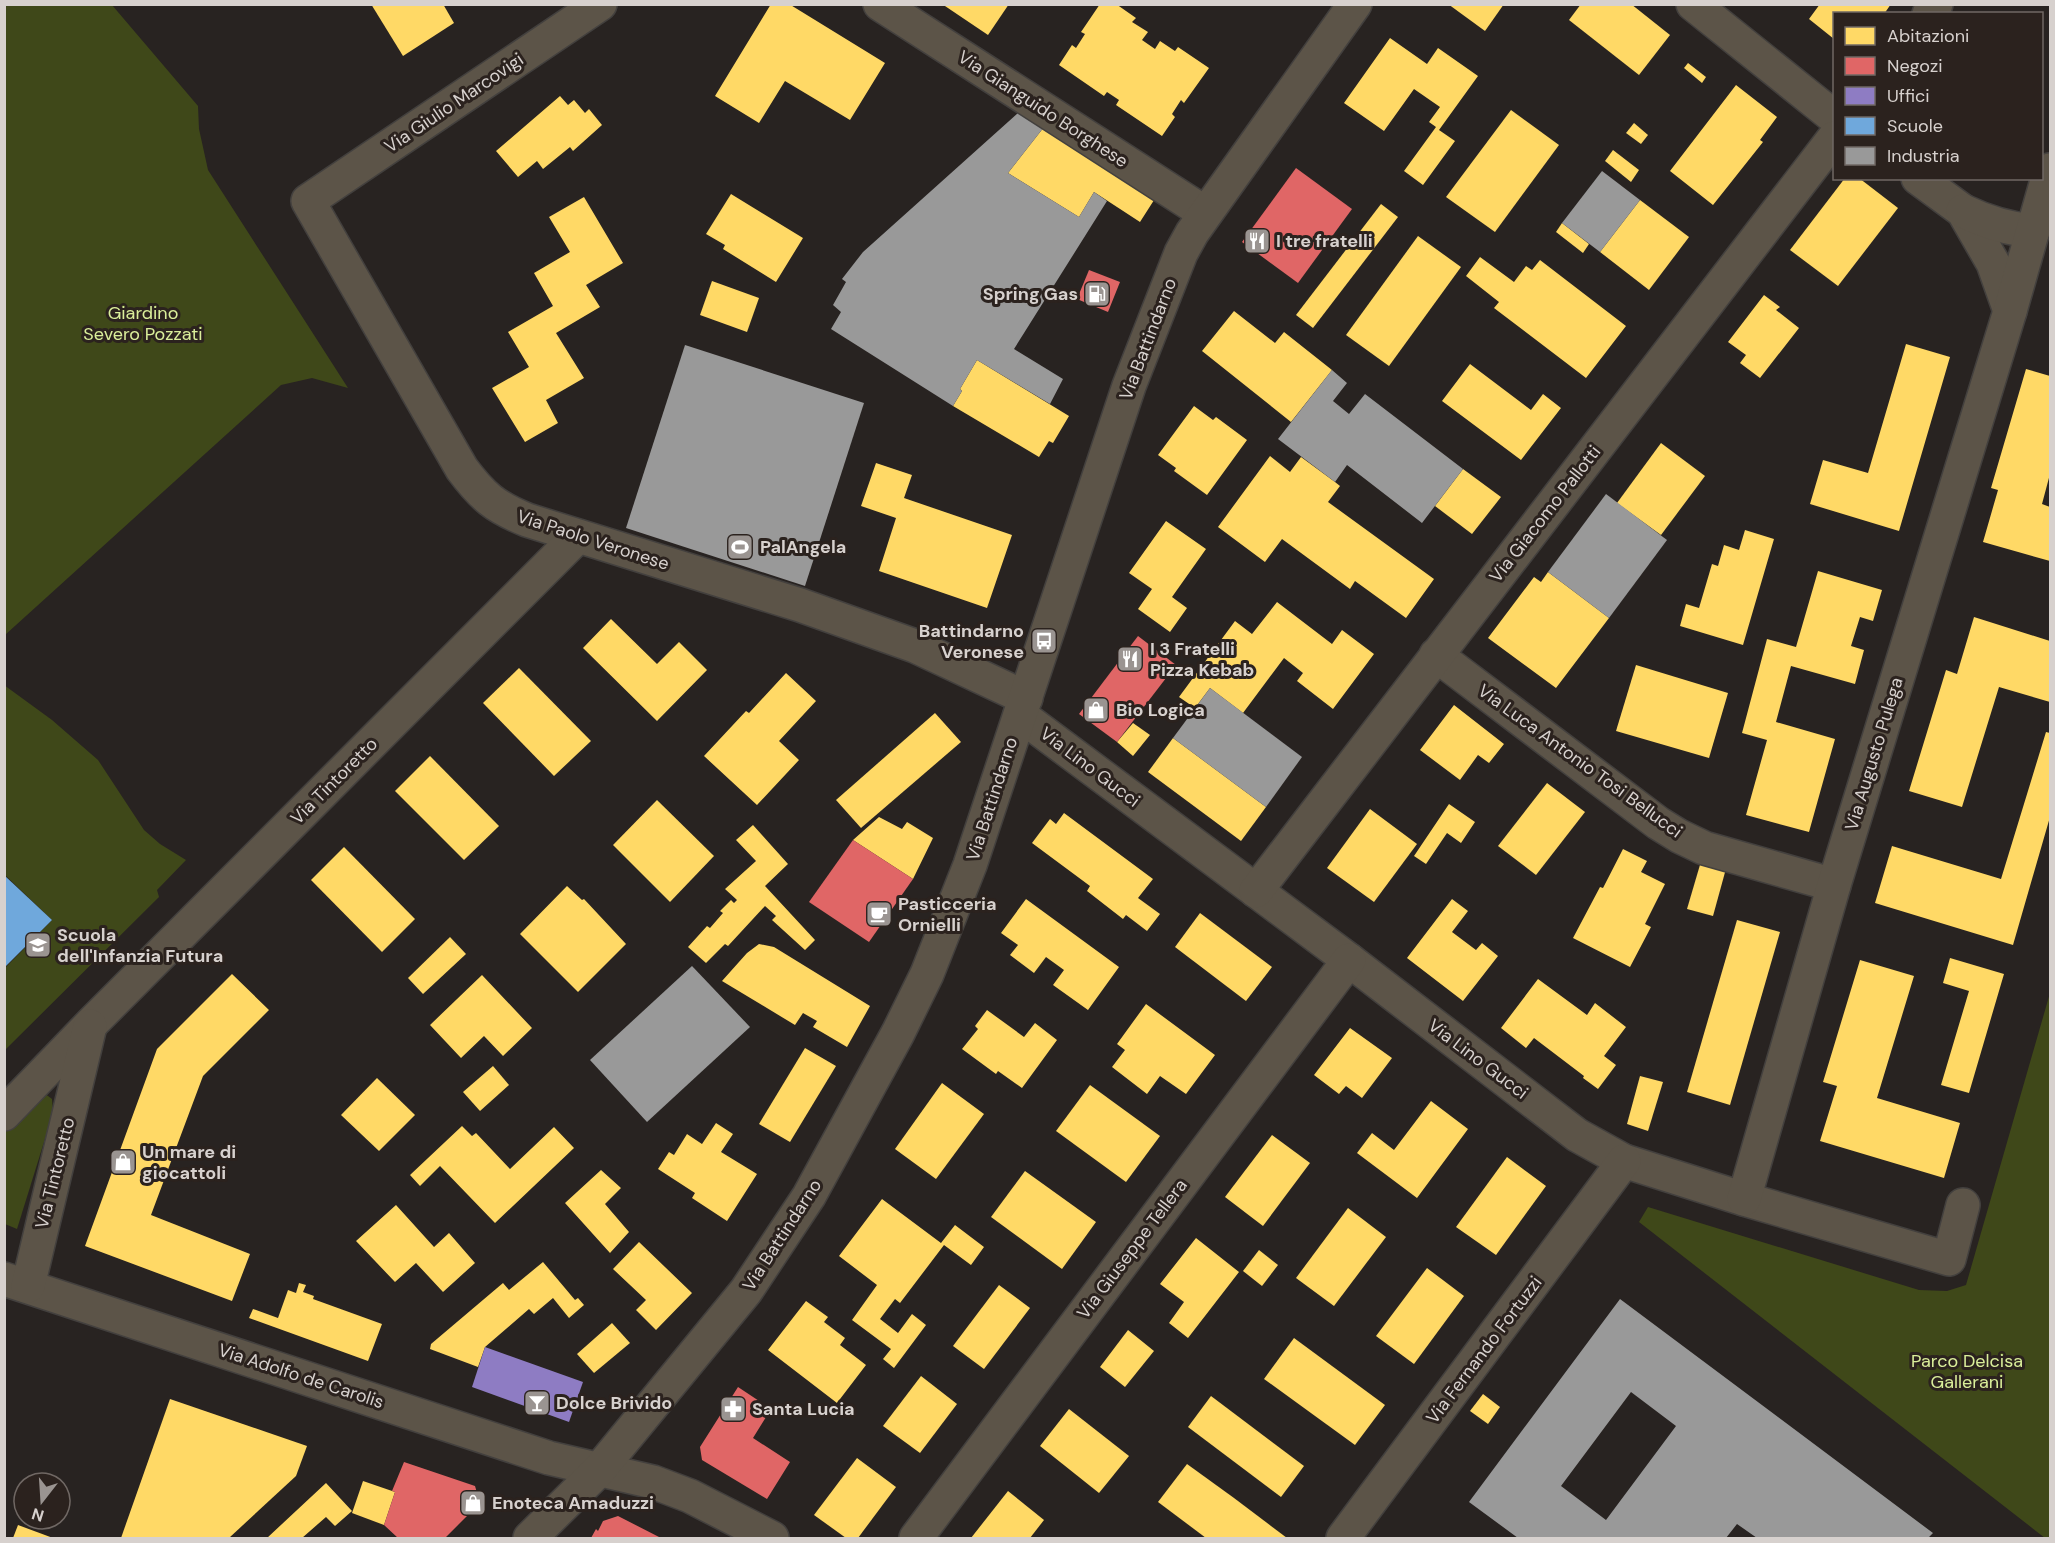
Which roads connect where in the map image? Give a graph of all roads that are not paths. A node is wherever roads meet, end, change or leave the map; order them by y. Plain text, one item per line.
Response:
1 (600, 4) edge
2 (880, 4) edge
3 (1355, 4) edge
4 (1693, 4) edge
5 (1833, 116) edge
6 (1833, 139) edge
7 (2050, 170) edge
8 (1921, 180) edge
9 (309, 201) joint
10 (1963, 211) junction
11 (1206, 213) junction
12 (2033, 231) junction
13 (2010, 311) junction
14 (577, 537) junction
15 (1436, 655) junction
16 (1023, 706) junction
17 (1834, 885) junction
18 (1256, 891) junction
19 (1349, 960) junction
20 (91, 1024) junction
21 (4, 1114) edge
22 (1624, 1161) junction
23 (1744, 1199) junction
24 (1963, 1205) dead end
25 (16, 1282) edge
26 (599, 1470) junction
27 (530, 1539) edge
28 (772, 1539) edge
29 (916, 1539) edge
30 (1343, 1539) edge

1 - 9 street, Via Giulio Marcovigi
2 - 11 street, Via Gianguido Borghese
3 - 11 street, Via Battindarno
4 - 5 street
6 - 15 street, Via Giacomo Pallotti
7 - 12 street, Via Augusto Pulega
8 - 10 street
9 - 14 street, Via Paolo Veronese
10 - 12 street
10 - 13 street
11 - 16 street, Via Battindarno
12 - 13 street, Via Augusto Pulega
13 - 17 street, Via Augusto Pulega
14 - 16 street, Via Paolo Veronese
14 - 20 street, Via Tintoretto
15 - 17 street, Via Luca Antonio Tosi Bellucci
15 - 18 street, Via Giacomo Pallotti
16 - 18 street, Via Lino Gucci
16 - 26 street, Via Battindarno
17 - 23 street, Via Augusto Pulega
18 - 19 street, Via Lino Gucci
19 - 22 street, Via Lino Gucci
19 - 29 street, Via Giuseppe Tellera
20 - 21 street, Via Tintoretto
20 - 25 street, Via Tintoretto
22 - 23 street, Via Lino Gucci
22 - 30 street, Via Fernando Fortuzzi
23 - 24 street, Via Lino Gucci
25 - 26 street, Via Adolfo de Carolis
26 - 27 street, Via Battindarno
26 - 28 street, Via Adolfo de Carolis

